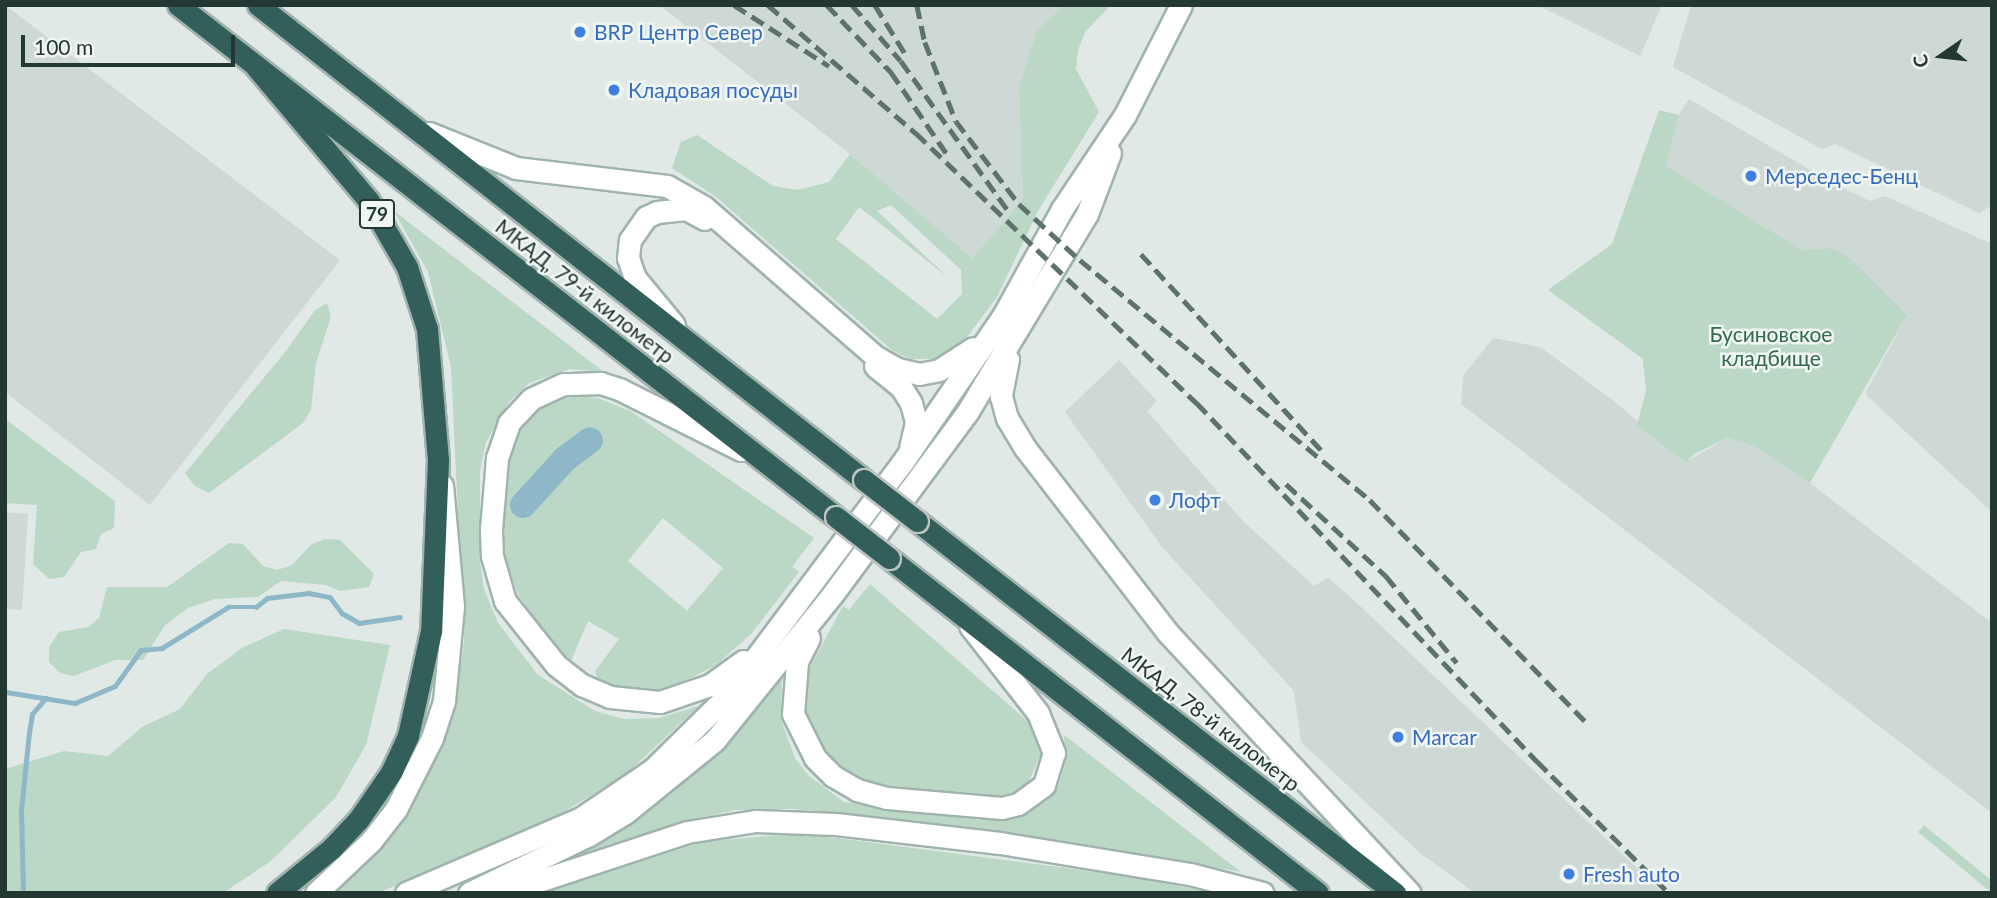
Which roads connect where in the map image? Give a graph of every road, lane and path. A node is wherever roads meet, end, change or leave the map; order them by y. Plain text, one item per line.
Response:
1 (178, 5) edge
2 (258, 5) edge
3 (1181, 5) edge
4 (256, 67) junction
5 (1125, 115) junction
6 (413, 127) junction
7 (1003, 316) junction
8 (684, 337) junction
9 (1011, 346) junction
10 (438, 460) junction
11 (766, 463) junction
12 (902, 463) junction
13 (996, 583) joint
14 (832, 595) junction
15 (962, 616) junction
16 (768, 638) junction
17 (277, 893) edge
18 (316, 893) edge
19 (406, 893) edge
20 (469, 893) edge
21 (502, 893) edge
22 (1263, 893) edge
23 (1318, 893) edge
24 (1395, 893) edge
25 (1410, 893) edge

1 - 4 highway, МКАД, 79-й километр
2 - 6 highway, МКАД, 79-й километр
3 - 5 main road
4 - 10 highway, 79
4 - 11 highway, МКАД, 79-й километр
5 - 7 main road
5 - 9 main road
6 - 7 main road
6 - 8 highway, МКАД, 79-й километр
7 - 12 main road
8 - 12 main road
8 - 13 highway, МКАД, 79-й километр, bridge
9 - 14 main road
9 - 25 main road
10 - 17 highway
10 - 18 main road
11 - 15 highway, МКАД, 79-й километр, bridge
11 - 16 main road
12 - 16 main road
13 - 24 highway, МКАД, 78-й километр
14 - 15 main road
14 - 20 main road
15 - 23 highway
16 - 19 main road
21 - 22 main road

